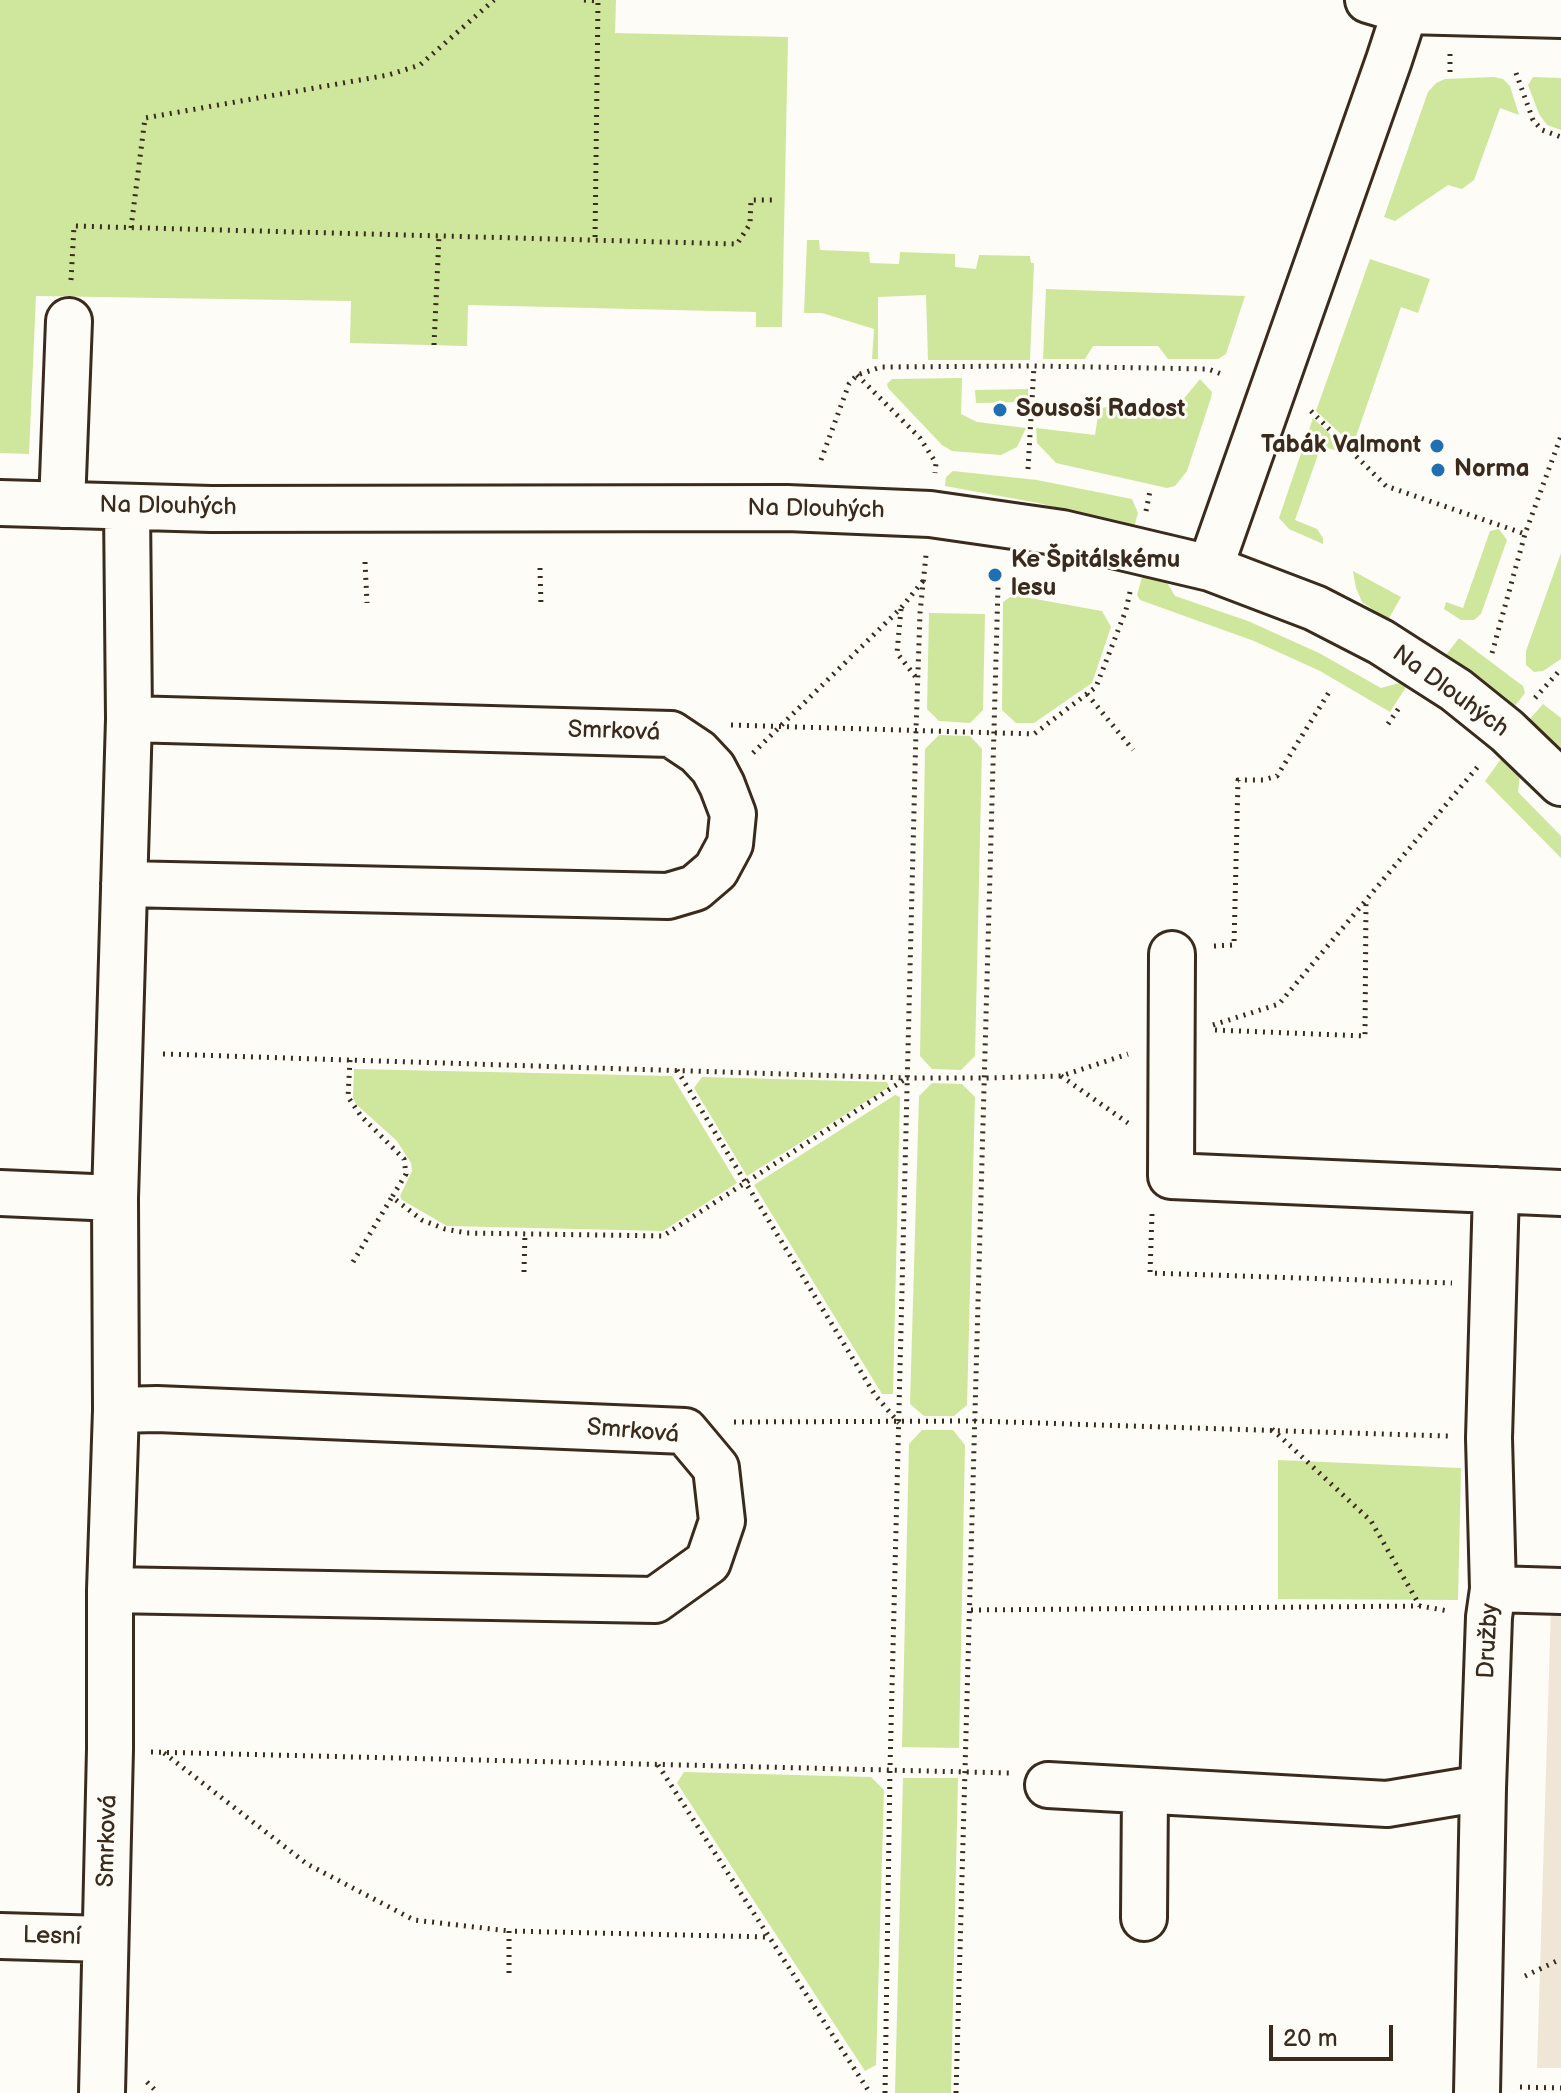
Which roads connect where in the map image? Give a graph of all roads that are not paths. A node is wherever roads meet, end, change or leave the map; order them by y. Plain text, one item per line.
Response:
1 (1393, 4) edge
2 (1561, 15) edge
3 (69, 321) road end
4 (0, 503) edge
5 (62, 505) junction
6 (127, 507) junction
7 (1210, 568) junction
8 (129, 719) junction
9 (1561, 783) edge
10 (124, 884) junction
11 (1172, 954) road end
12 (1496, 1190) junction
13 (0, 1193) edge
14 (1561, 1193) edge
15 (115, 1198) junction
16 (116, 1410) junction
17 (110, 1590) junction
18 (1561, 1591) edge
19 (1491, 1603) junction
20 (1048, 1785) road end
21 (1483, 1788) junction
22 (1145, 1791) junction
23 (1144, 1918) dead end
24 (0, 1936) edge
25 (105, 1939) junction
26 (102, 2093) edge
27 (1477, 2093) edge

1 - 2 street
1 - 7 street
3 - 5 street
4 - 5 street, Na Dlouhých
5 - 6 street, Na Dlouhých
6 - 7 street, Na Dlouhých
6 - 8 street, Smrková
7 - 9 street, Na Dlouhých
8 - 10 street, Smrková
8 - 10 street, Smrková
10 - 15 street, Smrková
11 - 12 street
12 - 14 street
12 - 19 street, Družby
13 - 15 street
15 - 16 street, Smrková
16 - 17 street, Smrková
16 - 17 street, Smrková
17 - 25 street, Smrková
18 - 19 street
19 - 21 street, Družby
20 - 22 street
21 - 22 street
21 - 27 street, Družby
22 - 23 street
24 - 25 street, Lesní
25 - 26 street, Smrková

